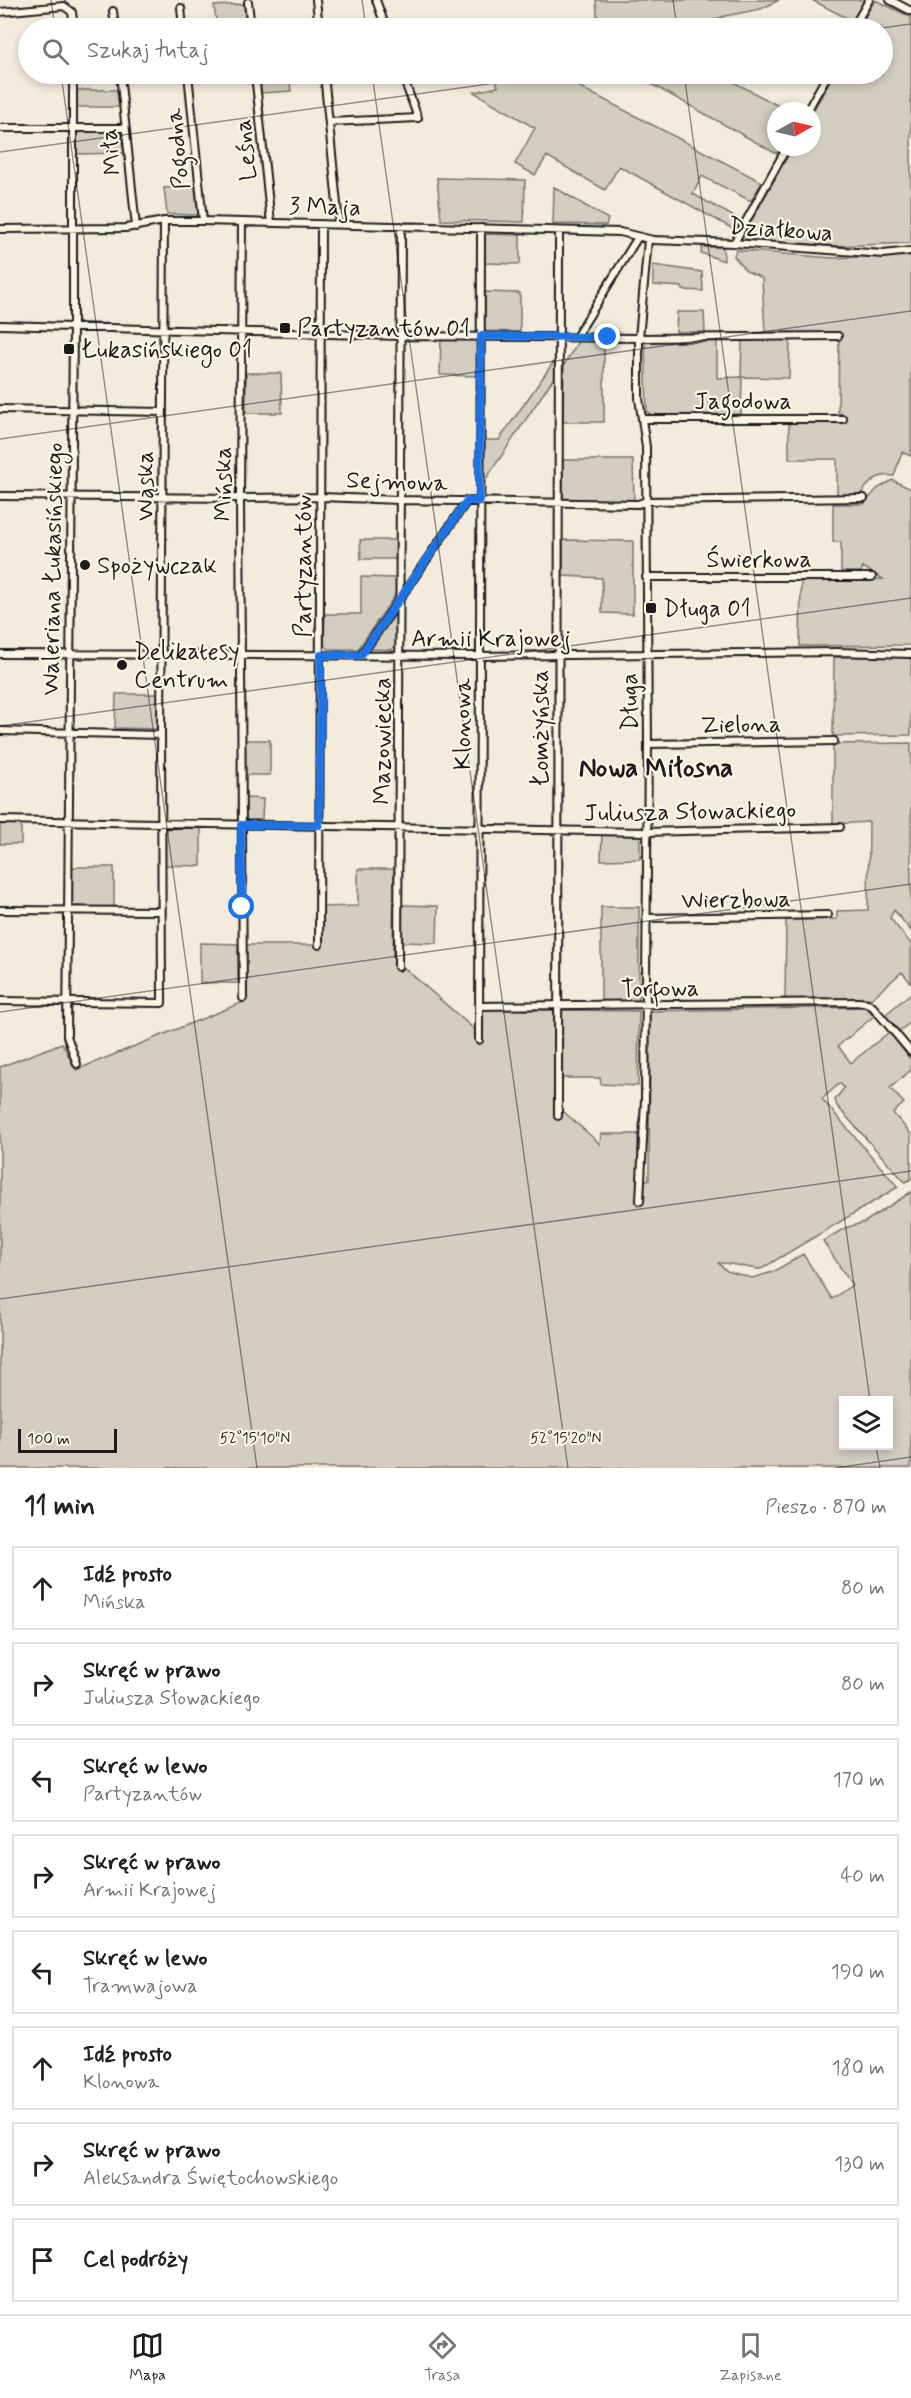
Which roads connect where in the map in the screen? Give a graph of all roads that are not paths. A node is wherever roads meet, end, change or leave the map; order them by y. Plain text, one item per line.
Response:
1 (316, 0) edge
2 (376, 0) edge
3 (869, 0) edge
4 (890, 0) edge
5 (248, 2) dead end
6 (181, 8) dead end
7 (113, 11) dead end
8 (911, 11) edge
9 (0, 12) edge
10 (73, 18) edge
11 (114, 18) edge
12 (182, 18) edge
13 (250, 18) edge
14 (318, 18) edge
15 (382, 18) edge
16 (859, 18) edge
17 (73, 84) edge
18 (121, 84) edge
19 (189, 84) edge
20 (256, 84) edge
21 (325, 84) edge
22 (406, 84) edge
23 (822, 84) edge
24 (812, 102) edge
25 (329, 123) junction
26 (73, 127) junction
27 (0, 128) edge
28 (125, 128) junction
29 (782, 156) edge
30 (165, 221) junction
31 (203, 221) junction
32 (242, 222) junction
33 (271, 223) junction
34 (321, 224) junction
35 (339, 224) junction
36 (401, 226) junction
37 (136, 227) junction
38 (481, 228) junction
39 (0, 229) edge
40 (73, 229) junction
41 (559, 231) junction
42 (638, 237) junction
43 (648, 240) junction
44 (734, 243) junction
45 (911, 251) edge
46 (0, 325) edge
47 (73, 327) junction
48 (164, 329) junction
49 (242, 332) junction
50 (320, 333) junction
51 (400, 336) junction
52 (481, 336) junction
53 (838, 336) dead end
54 (559, 337) junction
55 (576, 337) junction
56 (639, 338) junction
57 (0, 409) edge
58 (72, 410) junction
59 (163, 412) junction
60 (642, 419) junction
61 (843, 419) dead end
62 (0, 496) edge
63 (70, 496) junction
64 (321, 497) junction
65 (163, 498) junction
66 (240, 498) junction
67 (864, 498) dead end
68 (399, 500) junction
69 (467, 501) junction
70 (479, 501) junction
71 (646, 501) junction
72 (560, 502) junction
73 (646, 577) junction
74 (872, 577) dead end
75 (400, 597) junction
76 (0, 654) edge
77 (69, 654) junction
78 (911, 654) edge
79 (162, 655) junction
80 (321, 655) junction
81 (361, 655) junction
82 (558, 655) junction
83 (646, 655) junction
84 (242, 656) junction
85 (400, 656) junction
86 (479, 656) junction
87 (0, 731) edge
88 (69, 732) junction
89 (161, 735) junction
90 (834, 741) dead end
91 (648, 744) junction
92 (0, 820) edge
93 (69, 822) junction
94 (160, 824) junction
95 (241, 825) junction
96 (319, 825) junction
97 (400, 826) junction
98 (840, 827) dead end
99 (480, 828) junction
100 (558, 830) junction
101 (646, 832) junction
102 (0, 910) edge
103 (68, 910) junction
104 (161, 911) junction
105 (828, 915) dead end
106 (646, 918) junction
107 (319, 945) dead end
108 (398, 967) dead end
109 (243, 998) dead end
110 (0, 1000) edge
111 (67, 1001) junction
112 (479, 1006) junction
113 (557, 1006) junction
114 (645, 1006) junction
115 (479, 1040) dead end
116 (911, 1052) edge
117 (77, 1064) dead end
118 (558, 1116) dead end
119 (640, 1201) dead end

1 - 14 street
2 - 15 street
3 - 16 street
4 - 8 street
5 - 13 street
6 - 12 street
7 - 11 street
9 - 10 street
17 - 26 street, Waleriana Łukasińskiego
18 - 28 street, Miła
19 - 31 street, Pogodna
20 - 33 street, Leśna
21 - 25 street
22 - 25 street
23 - 24 street
25 - 35 street
26 - 27 street
26 - 28 street
26 - 40 street, Waleriana Łukasińskiego
28 - 37 street, Miła
29 - 44 street
30 - 31 street, 3 Maja
30 - 37 street, 3 Maja
30 - 48 street, Wąska
31 - 32 street, 3 Maja
32 - 33 street, 3 Maja
32 - 49 street, Mińska
33 - 34 street, 3 Maja
34 - 35 street, 3 Maja
34 - 50 street, Partyzantów
35 - 36 street, 3 Maja
36 - 38 street, 3 Maja
36 - 51 street, Mazowiecka
37 - 40 street, 3 Maja
38 - 41 street, 3 Maja
38 - 52 street, Klonowa
39 - 40 street, 3 Maja
40 - 47 street, Waleriana Łukasińskiego
41 - 42 street, 3 Maja
41 - 54 street, Łomżyńska
42 - 43 street, 3 Maja
42 - 55 street
43 - 44 street, Działkowa
43 - 56 street, Długa
44 - 45 street, Działkowa
46 - 47 street
47 - 48 street
47 - 58 street, Waleriana Łukasińskiego
48 - 49 street
48 - 59 street, Wąska
49 - 50 street
49 - 66 street, Mińska
50 - 51 street
50 - 64 street, Partyzantów
51 - 52 street
51 - 68 street, Mazowiecka
52 - 54 street
52 - 70 street, Klonowa
53 - 56 street
54 - 55 street
54 - 72 street, Łomżyńska
55 - 56 street
56 - 60 street, Długa
57 - 58 street
58 - 59 street
58 - 63 street, Waleriana Łukasińskiego
59 - 65 street, Wąska
60 - 61 street, Jagodowa
60 - 71 street, Długa
62 - 63 street, Sejmowa
63 - 65 street, Sejmowa
63 - 77 street, Waleriana Łukasińskiego
64 - 66 street, Sejmowa
64 - 68 street, Sejmowa
64 - 80 street, Partyzantów
65 - 66 street, Sejmowa
65 - 79 street, Wąska
66 - 84 street, Mińska
67 - 71 street, Sejmowa
68 - 69 street, Sejmowa
68 - 75 street, Mazowiecka
69 - 70 street, Sejmowa
69 - 75 street
70 - 72 street, Sejmowa
70 - 86 street, Klonowa
71 - 72 street, Sejmowa
71 - 73 street, Długa
72 - 82 street, Łomżyńska
73 - 74 street, Świerkowa
73 - 83 street, Długa
75 - 81 street
75 - 85 street, Mazowiecka
76 - 77 street, Armii Krajowej
77 - 79 street, Armii Krajowej
77 - 88 street, Waleriana Łukasińskiego
78 - 83 street, Armii Krajowej
79 - 84 street, Armii Krajowej
79 - 89 street, Wąska
80 - 81 street, Armii Krajowej
80 - 84 street, Armii Krajowej
80 - 96 street, Partyzantów
81 - 85 street, Armii Krajowej
82 - 83 street, Armii Krajowej
82 - 86 street, Armii Krajowej
82 - 100 street, Łomżyńska
83 - 91 street, Długa
84 - 95 street, Mińska
85 - 86 street, Armii Krajowej
85 - 97 street, Mazowiecka
86 - 99 street, Klonowa
87 - 88 street
88 - 89 street
88 - 93 street, Waleriana Łukasińskiego
89 - 94 street, Wąska
90 - 91 street, Zielona
91 - 101 street, Długa
92 - 93 street, Juliusza Słowackiego
93 - 94 street, Juliusza Słowackiego
93 - 103 street, Waleriana Łukasińskiego
94 - 95 street, Juliusza Słowackiego
94 - 104 street, Wąska
95 - 96 street, Juliusza Słowackiego
95 - 109 street, Mińska
96 - 97 street, Juliusza Słowackiego
96 - 107 street, Partyzantów
97 - 99 street, Juliusza Słowackiego
97 - 108 street, Mazowiecka
98 - 101 street, Juliusza Słowackiego
99 - 100 street, Juliusza Słowackiego
99 - 112 street, Klonowa
100 - 101 street, Juliusza Słowackiego
100 - 113 street, Łomżyńska
101 - 106 street, Długa
102 - 103 street
103 - 104 street
103 - 111 street, Waleriana Łukasińskiego
104 - 111 street, Wąska
105 - 106 street, Wierzbowa
106 - 114 street, Długa
110 - 111 street
111 - 117 street, Waleriana Łukasińskiego
112 - 113 street, Torfowa
112 - 115 street, Klonowa
113 - 114 street, Torfowa
113 - 118 street, Łomżyńska
114 - 116 street, Torfowa
114 - 119 street, Długa

